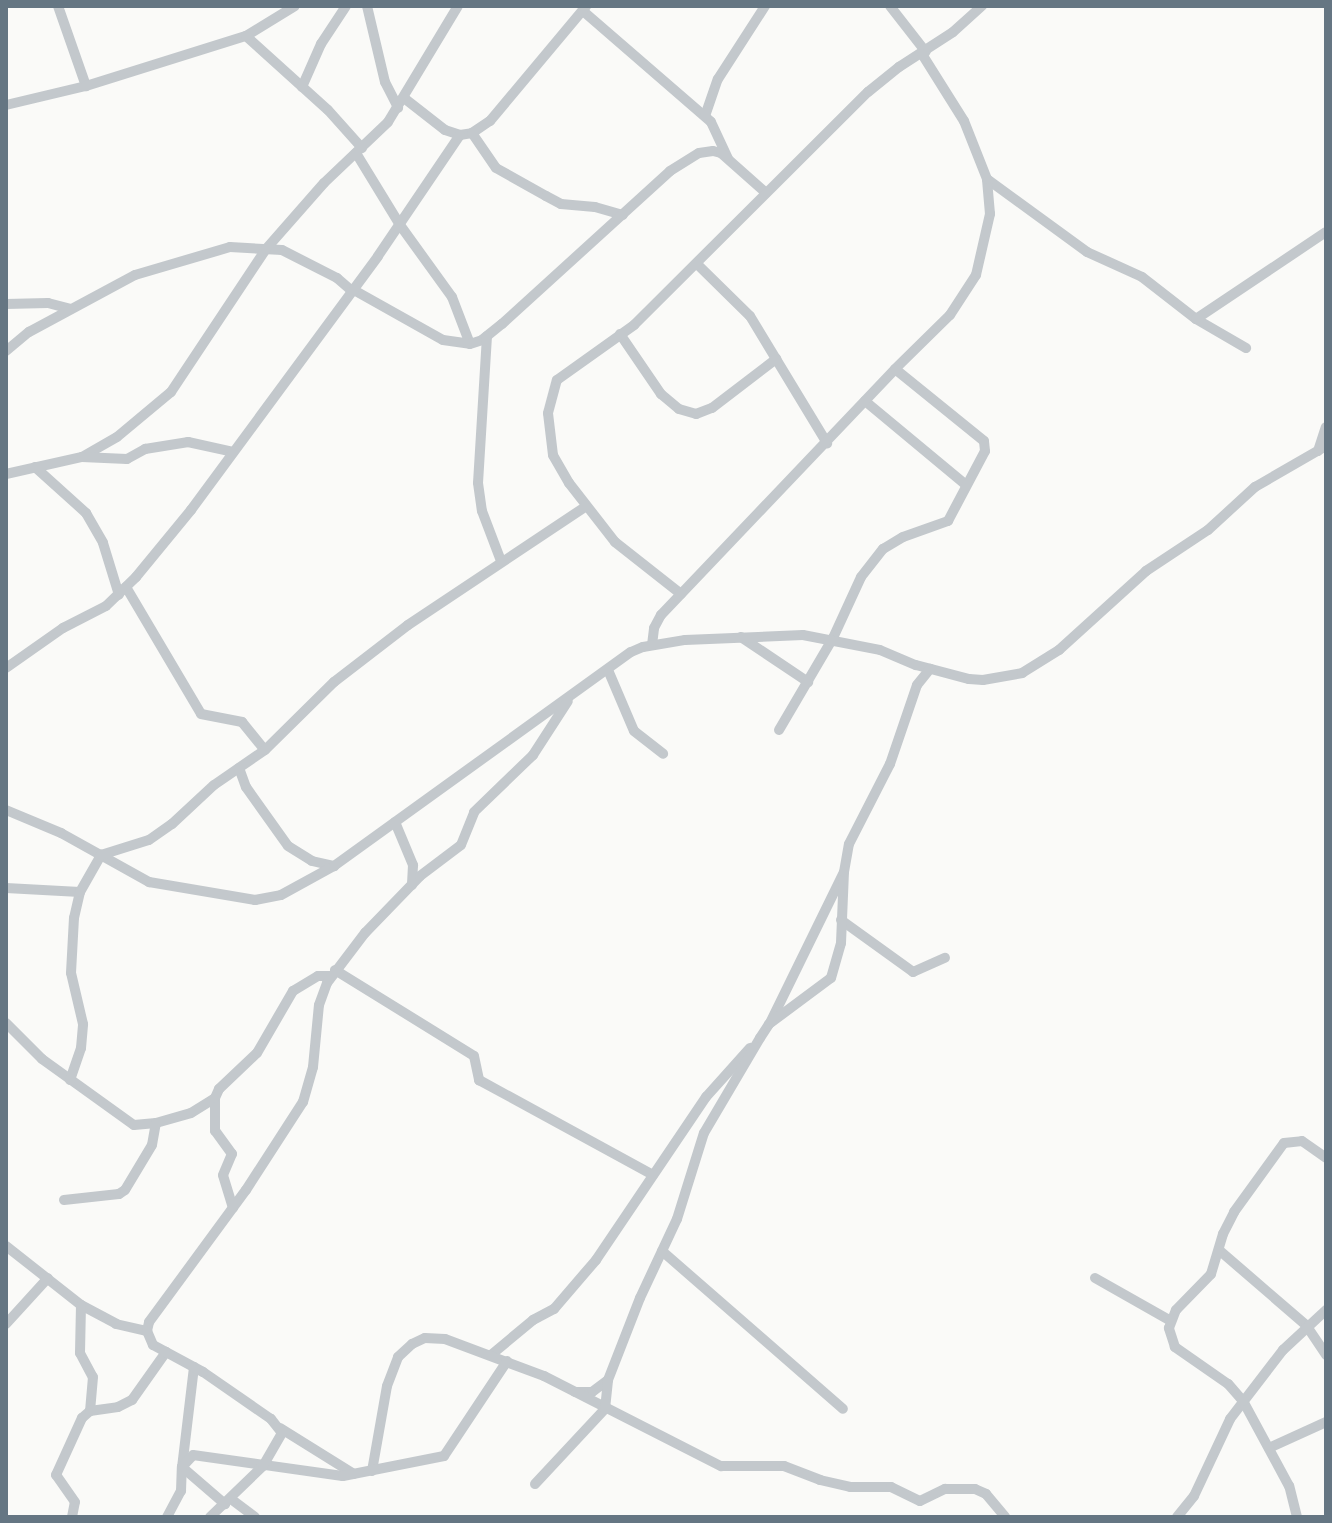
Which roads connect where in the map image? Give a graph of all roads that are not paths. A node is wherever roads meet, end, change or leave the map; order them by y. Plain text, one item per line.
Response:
1 (58, 6) edge
2 (295, 6) edge
3 (346, 6) edge
4 (367, 6) edge
5 (458, 6) edge
6 (765, 6) edge
7 (890, 6) edge
8 (982, 6) edge
9 (584, 8) edge
10 (246, 36) junction
11 (924, 53) junction
12 (86, 86) junction
13 (302, 87) junction
14 (401, 103) junction
15 (6, 105) edge
16 (705, 116) junction
17 (466, 134) junction
18 (359, 150) junction
19 (729, 159) junction
20 (987, 179) junction
21 (766, 193) junction
22 (623, 215) junction
23 (400, 225) junction
24 (1326, 232) edge
25 (266, 249) junction
26 (697, 264) junction
27 (352, 290) junction
28 (6, 304) edge
29 (70, 309) junction
30 (1196, 319) junction
31 (620, 334) junction
32 (487, 336) junction
33 (470, 344) junction
34 (1246, 348) dead end
35 (6, 351) edge
36 (776, 359) junction
37 (895, 369) junction
38 (865, 401) junction
39 (1326, 427) edge
40 (827, 443) junction
41 (1322, 449) edge
42 (233, 452) junction
43 (82, 457) junction
44 (35, 467) junction
45 (6, 474) edge
46 (965, 484) junction
47 (585, 507) junction
48 (501, 561) junction
49 (122, 591) junction
50 (681, 594) junction
51 (741, 637) junction
52 (833, 638) junction
53 (652, 645) junction
54 (7, 665) edge
55 (916, 665) junction
56 (930, 669) junction
57 (608, 670) junction
58 (808, 682) junction
59 (917, 685) junction
60 (571, 696) junction
61 (779, 730) dead end
62 (265, 750) junction
63 (663, 754) dead end
64 (239, 768) junction
65 (6, 810) edge
66 (395, 822) junction
67 (101, 855) junction
68 (334, 866) junction
69 (844, 872) junction
70 (412, 885) junction
71 (6, 888) edge
72 (80, 892) junction
73 (841, 920) junction
74 (945, 958) dead end
75 (333, 973) junction
76 (6, 1023) edge
77 (769, 1024) junction
78 (760, 1038) junction
79 (70, 1080) junction
80 (215, 1098) junction
81 (156, 1123) junction
82 (1326, 1158) edge
83 (653, 1175) junction
84 (64, 1200) dead end
85 (233, 1208) junction
86 (6, 1246) edge
87 (1219, 1250) junction
88 (662, 1251) junction
89 (48, 1278) junction
90 (1095, 1278) dead end
91 (81, 1305) junction
92 (1326, 1310) edge
93 (1171, 1321) junction
94 (6, 1324) edge
95 (1306, 1325) junction
96 (147, 1331) junction
97 (166, 1352) junction
98 (491, 1355) junction
99 (1326, 1355) edge
100 (507, 1361) junction
101 (194, 1367) junction
102 (608, 1380) junction
103 (575, 1392) junction
104 (1243, 1401) junction
105 (605, 1409) junction
106 (843, 1409) dead end
107 (90, 1411) junction
108 (1326, 1422) edge
109 (280, 1428) junction
110 (305, 1443) junction
111 (1269, 1448) junction
112 (275, 1449) junction
113 (263, 1466) junction
114 (182, 1467) junction
115 (372, 1471) junction
116 (356, 1475) junction
117 (535, 1484) dead end
118 (228, 1502) junction
119 (72, 1517) edge
120 (167, 1517) edge
121 (210, 1517) edge
122 (255, 1517) edge
123 (1005, 1517) edge
124 (1177, 1517) edge
125 (1297, 1517) edge

1 - 12 street
2 - 10 street
3 - 13 street
4 - 14 street
5 - 14 street
6 - 16 street
7 - 11 street
8 - 11 street
9 - 16 street
9 - 17 street
10 - 12 street
10 - 13 street
11 - 20 street
11 - 21 street
12 - 15 street
13 - 18 street
14 - 17 street
14 - 18 street
16 - 19 street
17 - 22 street
17 - 23 street
18 - 23 street
18 - 25 street
19 - 21 street
19 - 22 street
20 - 30 street
20 - 37 street
21 - 26 street
22 - 32 street
23 - 27 street
23 - 33 street
24 - 30 street
25 - 27 street
25 - 29 street
25 - 43 street
26 - 31 street
26 - 36 street
27 - 33 street
27 - 42 street
28 - 29 street
29 - 35 street
30 - 34 street
31 - 36 street
31 - 47 street
32 - 33 street
32 - 48 street
36 - 40 street
37 - 38 street
37 - 46 street
38 - 40 street
38 - 46 street
39 - 41 street
40 - 50 street
41 - 56 street
42 - 43 street
42 - 49 street
43 - 44 street
44 - 45 street
44 - 49 street
46 - 52 street
47 - 48 street
47 - 50 street
48 - 62 street
49 - 54 street
49 - 62 street
50 - 53 street
51 - 52 street
51 - 53 street
51 - 58 street
52 - 55 street
52 - 58 street
53 - 57 street
55 - 56 street
55 - 59 street
56 - 59 street
57 - 60 street
57 - 63 street
58 - 61 street
59 - 69 street
60 - 66 street
60 - 70 street
62 - 64 street
64 - 67 street
64 - 68 street
65 - 67 street
66 - 68 street
66 - 70 street
67 - 68 street
67 - 72 street
69 - 73 street
69 - 77 street
70 - 75 street
71 - 72 street
72 - 79 street
73 - 74 street
73 - 77 street
75 - 80 street
75 - 83 street
75 - 85 street
76 - 79 street
77 - 78 street
78 - 83 street
78 - 88 street
79 - 81 street
80 - 81 street
80 - 85 street
81 - 84 street
82 - 87 street
83 - 98 street
85 - 96 street
86 - 89 street
87 - 93 street
87 - 95 street
88 - 102 street
88 - 106 street
89 - 91 street
89 - 94 street
90 - 93 street
91 - 96 street
91 - 107 street
92 - 95 street
93 - 104 street
95 - 99 street
95 - 104 street
96 - 97 street
97 - 101 street
97 - 107 street
98 - 100 street
98 - 115 street
100 - 103 street
100 - 115 street
101 - 109 street
101 - 114 street
102 - 103 street
102 - 105 street
103 - 105 street
104 - 111 street
104 - 124 street
105 - 117 street
105 - 123 street
107 - 119 street
108 - 111 street
109 - 110 street
109 - 112 street
110 - 112 street
110 - 116 street
111 - 125 street
112 - 113 street
113 - 114 street
113 - 116 street
113 - 118 street
114 - 118 street
114 - 120 street
115 - 116 street
118 - 121 street
118 - 122 street

